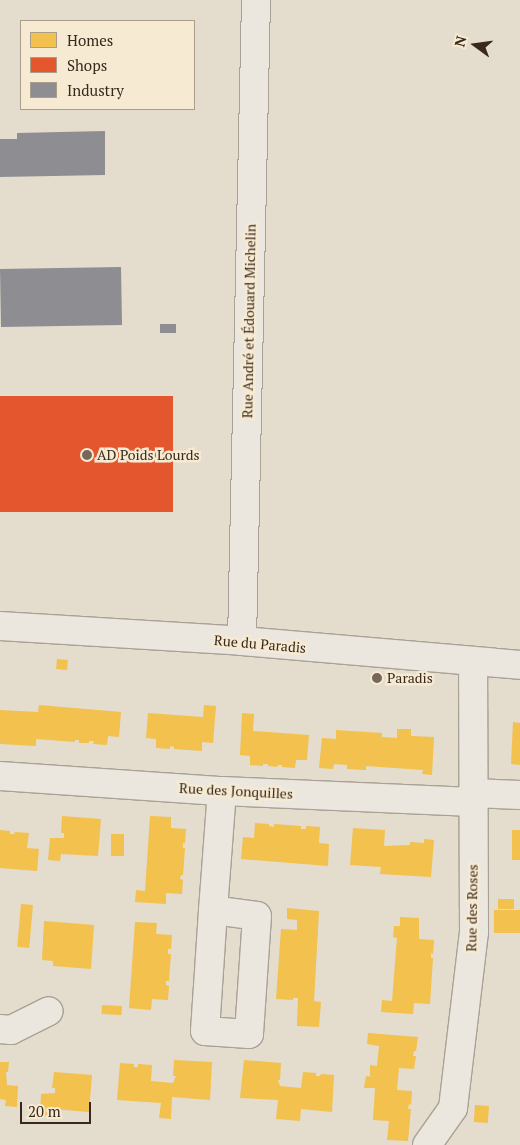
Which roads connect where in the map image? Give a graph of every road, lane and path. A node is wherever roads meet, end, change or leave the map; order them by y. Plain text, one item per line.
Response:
1 (256, 0) edge
2 (0, 626) edge
3 (242, 642) junction
4 (472, 662) junction
5 (520, 665) edge
6 (0, 776) edge
7 (222, 791) junction
8 (520, 795) edge
9 (472, 797) junction
10 (213, 910) dead end
11 (49, 1011) dead end
12 (0, 1029) edge
13 (427, 1145) edge

1 - 3 street, Rue André et Édouard Michelin
2 - 3 street, Rue du Paradis
3 - 4 street, Rue du Paradis
4 - 5 street, Rue du Paradis
4 - 9 street, Rue des Roses
6 - 7 street, Rue des Jonquilles
7 - 9 street, Rue des Jonquilles
7 - 10 street
8 - 9 street, Rue des Jonquilles
9 - 13 street, Rue des Roses
11 - 12 street

